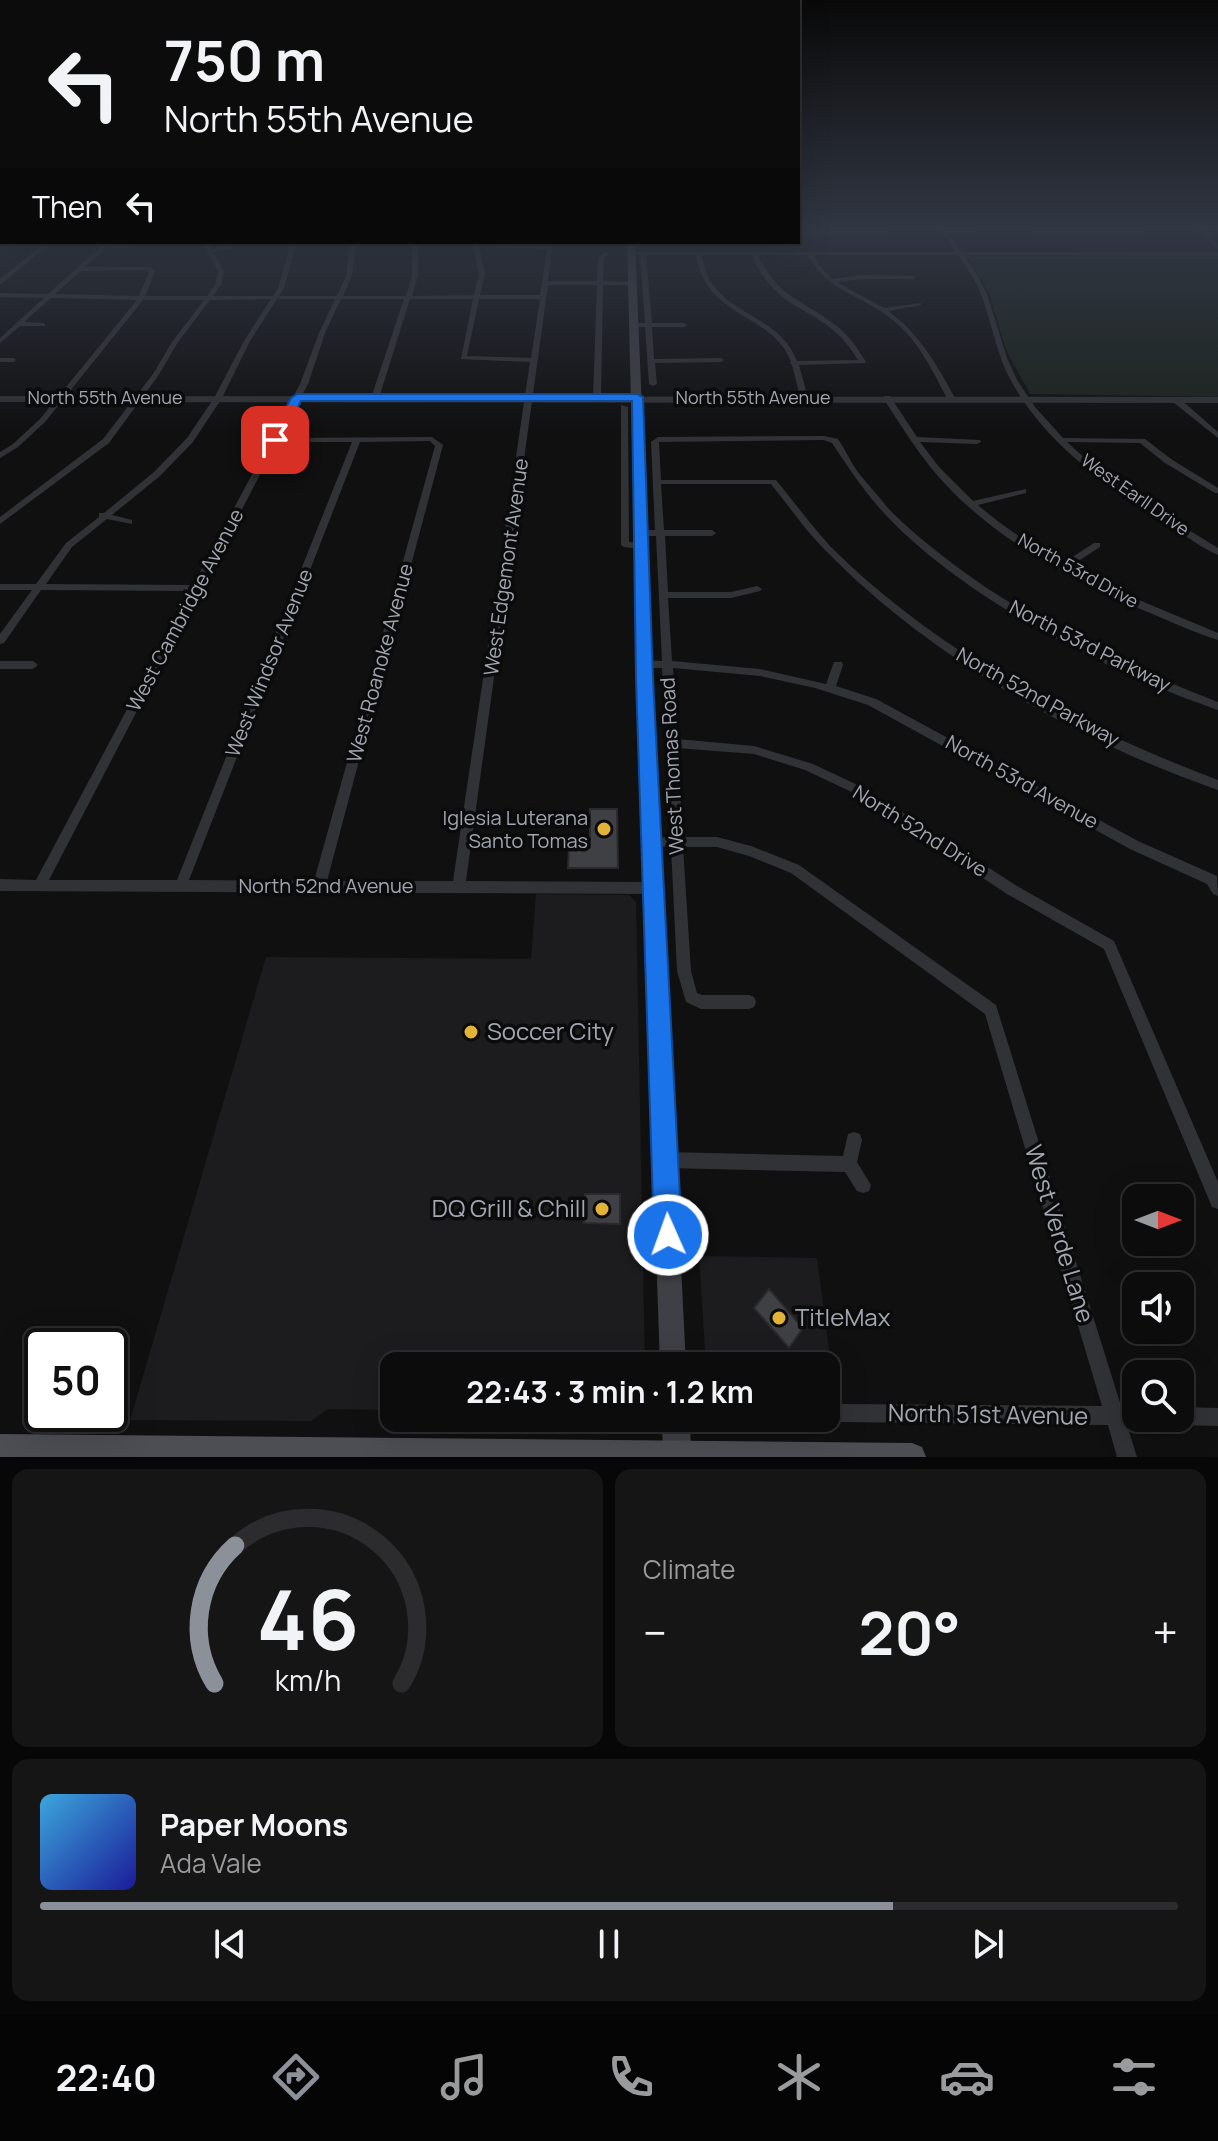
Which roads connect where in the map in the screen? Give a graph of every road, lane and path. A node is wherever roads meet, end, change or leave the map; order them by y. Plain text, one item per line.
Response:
1 (0, 295) edge
2 (52, 295) junction
3 (143, 295) edge
4 (210, 295) edge
5 (277, 295) edge
6 (600, 295) edge
7 (633, 295) edge
8 (646, 295) edge
9 (718, 295) edge
10 (785, 295) edge
11 (855, 295) edge
12 (984, 295) edge
13 (341, 297) junction
14 (408, 297) junction
15 (477, 297) junction
16 (544, 297) joint
17 (142, 298) junction
18 (208, 298) junction
19 (275, 298) junction
20 (919, 304) dead end
21 (883, 310) junction
22 (18, 324) junction
23 (43, 325) dead end
24 (634, 325) junction
25 (648, 325) junction
26 (684, 325) dead end
27 (0, 341) edge
28 (0, 360) edge
29 (13, 360) dead end
30 (535, 360) junction
31 (721, 360) dead end
32 (651, 361) junction
33 (793, 363) junction
34 (653, 384) dead end
35 (530, 397) junction
36 (597, 397) junction
37 (637, 397) junction
38 (138, 398) junction
39 (218, 398) junction
40 (297, 398) junction
41 (375, 398) junction
42 (804, 398) junction
43 (887, 398) junction
44 (951, 398) junction
45 (0, 399) edge
46 (61, 399) junction
47 (1027, 399) junction
48 (1176, 400) junction
49 (1218, 400) edge
50 (624, 407) dead end
51 (631, 426) junction
52 (1218, 436) edge
53 (915, 439) junction
54 (275, 440) junction
55 (357, 440) junction
56 (1062, 440) junction
57 (835, 441) joint
58 (977, 442) dead end
59 (0, 456) edge
60 (658, 482) junction
61 (1023, 491) dead end
62 (1218, 491) edge
63 (973, 504) junction
64 (102, 515) junction
65 (0, 521) edge
66 (129, 522) dead end
67 (660, 533) junction
68 (712, 533) dead end
69 (640, 539) junction
70 (1097, 545) dead end
71 (1218, 552) edge
72 (1065, 566) junction
73 (0, 587) edge
74 (37, 587) junction
75 (196, 588) junction
76 (757, 589) dead end
77 (664, 595) junction
78 (1218, 637) edge
79 (0, 641) edge
80 (644, 664) junction
81 (667, 664) junction
82 (0, 665) edge
83 (33, 665) dead end
84 (838, 665) dead end
85 (830, 687) junction
86 (1218, 706) edge
87 (671, 743) junction
88 (1218, 785) edge
89 (651, 842) junction
90 (676, 842) junction
91 (0, 885) edge
92 (40, 885) junction
93 (181, 885) junction
94 (1215, 885) edge
95 (319, 886) junction
96 (459, 886) junction
97 (653, 888) junction
98 (749, 1002) dead end
99 (854, 1140) dead end
100 (666, 1160) junction
101 (849, 1164) junction
102 (863, 1185) dead end
103 (1218, 1201) edge
104 (673, 1352) edge
105 (840, 1413) dead end
106 (1115, 1416) junction
107 (1122, 1416) edge
108 (1194, 1416) edge
109 (1218, 1417) edge
110 (676, 1432) edge
111 (0, 1448) edge
112 (677, 1456) edge
113 (912, 1457) edge
114 (1127, 1457) edge

1 - 2 street
2 - 17 street
2 - 22 street
3 - 17 street
4 - 18 street
5 - 19 street
6 - 36 street
7 - 24 main road, West Thomas Road
8 - 25 street
9 - 33 street
10 - 33 street
11 - 21 street
12 - 47 street, West Earll Drive
13 - 14 street
13 - 19 street
13 - 40 street, West Cambridge Avenue
14 - 15 street
14 - 41 street
15 - 16 street
15 - 30 street
16 - 30 street, West Edgemont Avenue
17 - 18 street
17 - 46 street
18 - 19 street
18 - 38 street
19 - 39 street
20 - 21 street
21 - 44 street
22 - 23 street
22 - 27 street
24 - 25 street
24 - 37 main road, West Thomas Road
25 - 26 street
25 - 32 street
28 - 29 street
30 - 35 street, West Edgemont Avenue
31 - 32 street
32 - 34 street
33 - 42 street
35 - 36 street, North 55th Avenue
35 - 41 street, North 55th Avenue
35 - 96 street, West Edgemont Avenue
36 - 37 street, North 55th Avenue
37 - 42 street, North 55th Avenue
37 - 51 main road, West Thomas Road
38 - 39 street, North 55th Avenue
38 - 46 street, North 55th Avenue
38 - 65 street
39 - 40 street, North 55th Avenue
39 - 64 street
40 - 41 street, North 55th Avenue
40 - 54 street, West Cambridge Avenue
42 - 43 street, North 55th Avenue
43 - 44 street, North 55th Avenue
43 - 53 street, North 53rd Drive
44 - 47 street, North 55th Avenue
45 - 46 street, North 55th Avenue
46 - 59 street
47 - 48 street, North 55th Avenue
47 - 56 street, West Earll Drive
48 - 49 street, North 55th Avenue
48 - 52 street
50 - 51 street, West Thomas Road
51 - 69 main road, West Thomas Road
53 - 58 street
53 - 63 street, North 53rd Drive
54 - 55 street
54 - 75 street, West Cambridge Avenue
55 - 93 street, West Windsor Avenue
55 - 95 street, West Roanoke Avenue
56 - 62 street
56 - 71 street, West Earll Drive
57 - 60 street, West Thomas Road
57 - 86 street, North 53rd Parkway
60 - 67 street, West Thomas Road
60 - 88 street, North 52nd Parkway
61 - 63 street
63 - 72 street, North 53rd Drive
64 - 66 street
64 - 74 street
67 - 68 street
67 - 69 street
67 - 77 street, West Thomas Road
69 - 80 main road, West Thomas Road
70 - 72 street
72 - 78 street, North 53rd Drive
73 - 74 street
74 - 75 street
74 - 79 street
75 - 92 street, West Cambridge Avenue
76 - 77 street
77 - 81 street, West Thomas Road
80 - 81 street, North 53rd Avenue
80 - 89 main road, West Thomas Road
81 - 85 street, North 53rd Avenue
81 - 87 street, West Thomas Road
82 - 83 street
84 - 85 street
85 - 94 street, North 53rd Avenue
87 - 90 street, West Thomas Road
87 - 103 street, North 52nd Drive
89 - 90 street
89 - 97 main road, West Thomas Road
90 - 98 street, West Thomas Road
90 - 106 street, West Verde Lane
91 - 92 street, North 52nd Avenue
92 - 93 street, North 52nd Avenue
93 - 95 street, North 52nd Avenue
95 - 96 street, North 52nd Avenue
96 - 97 street, North 52nd Avenue
97 - 100 main road, West Thomas Road
99 - 101 street
100 - 101 street
100 - 104 main road, West Thomas Road
101 - 102 street
105 - 106 street, North 51st Avenue
106 - 107 street, North 51st Avenue
106 - 114 street, West Verde Lane
108 - 109 street
110 - 112 main road
111 - 112 main road, North 51st Avenue
112 - 113 main road, North 51st Avenue

